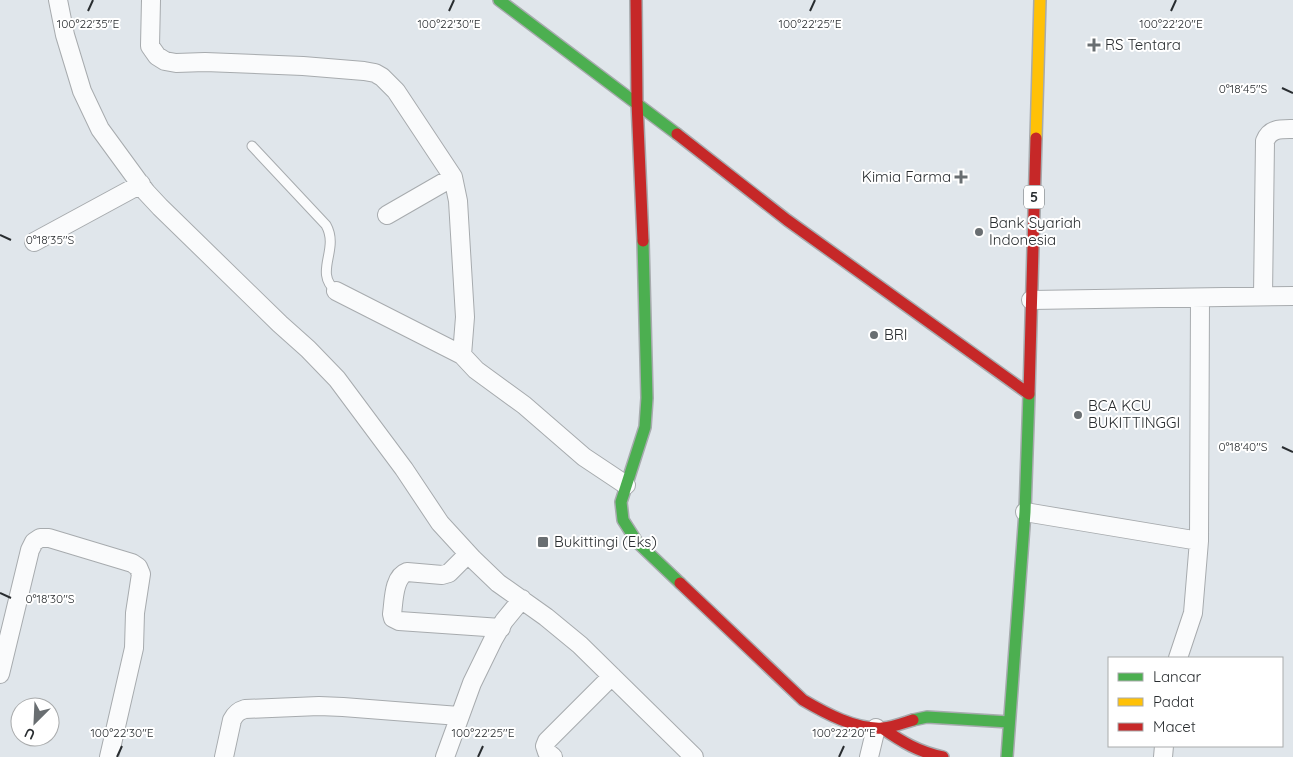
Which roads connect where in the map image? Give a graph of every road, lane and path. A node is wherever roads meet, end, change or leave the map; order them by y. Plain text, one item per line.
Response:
1 (58, 0) edge
2 (151, 0) edge
3 (499, 0) edge
4 (636, 0) edge
5 (1040, 0) edge
6 (637, 102) junction
7 (1293, 129) edge
8 (252, 146) dead end
9 (452, 177) junction
10 (141, 184) junction
11 (387, 215) dead end
12 (34, 242) dead end
13 (336, 291) joint
14 (1263, 296) junction
15 (1293, 296) edge
16 (1200, 298) junction
17 (1031, 300) junction
18 (462, 355) junction
19 (1029, 394) junction
20 (626, 484) junction
21 (1025, 512) junction
22 (1199, 541) junction
23 (468, 554) junction
24 (522, 599) junction
25 (501, 628) junction
26 (1178, 657) edge
27 (0, 674) edge
28 (612, 676) junction
29 (459, 716) junction
30 (1009, 722) junction
31 (879, 728) junction
32 (109, 757) edge
33 (224, 757) edge
34 (445, 757) edge
35 (553, 757) edge
36 (694, 757) edge
37 (869, 757) edge
38 (943, 757) edge
39 (1007, 757) edge

1 - 10 street
2 - 9 street
3 - 6 main road
4 - 6 main road
5 - 17 main road, 5
6 - 19 main road
6 - 20 main road
7 - 14 street
8 - 13 lane
9 - 11 street
9 - 18 street
10 - 12 street
10 - 23 street
13 - 18 street
14 - 15 street
14 - 16 street
16 - 17 street
16 - 22 street
17 - 19 main road, 5
18 - 20 street
19 - 21 main road
20 - 31 main road
21 - 22 street
21 - 30 main road
22 - 26 street
23 - 24 street
23 - 25 street
24 - 25 street
24 - 28 street
25 - 29 street
27 - 32 street
28 - 35 street
28 - 36 street
29 - 33 street
29 - 34 street
30 - 31 main road
30 - 39 main road
31 - 37 street
31 - 38 main road

